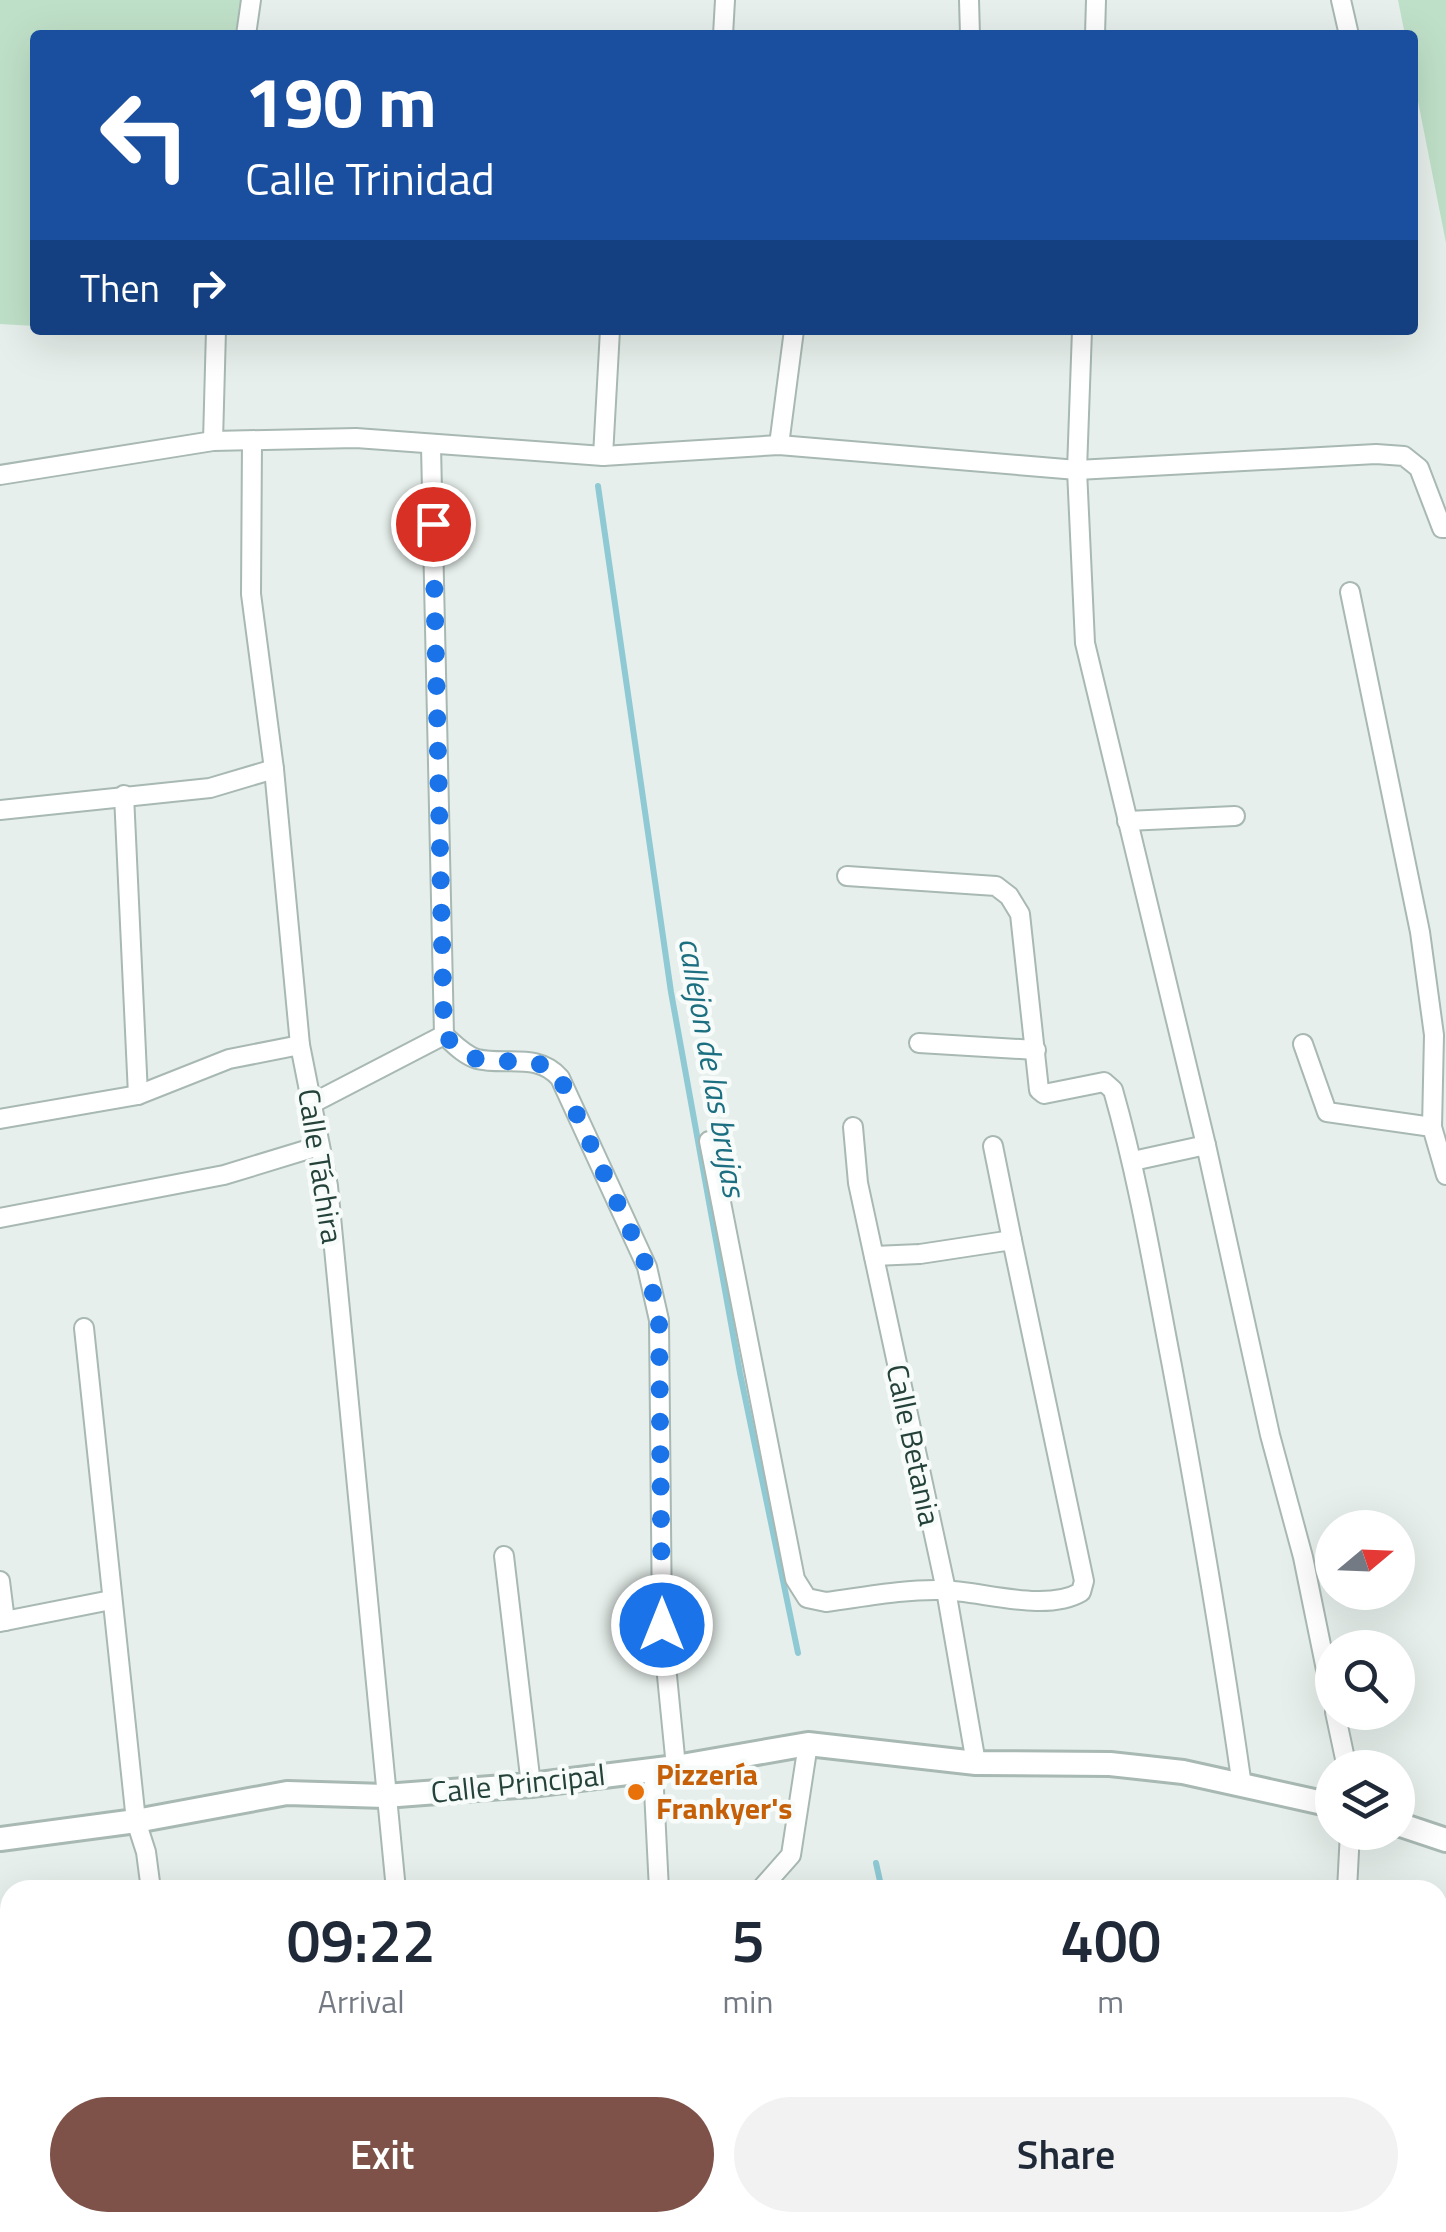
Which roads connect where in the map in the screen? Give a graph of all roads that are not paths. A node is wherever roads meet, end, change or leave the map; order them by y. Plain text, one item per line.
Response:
1 (251, 0) edge
2 (725, 0) edge
3 (970, 0) edge
4 (1096, 0) edge
5 (1342, 0) edge
6 (247, 30) edge
7 (723, 30) edge
8 (970, 30) edge
9 (1095, 30) edge
10 (1348, 30) edge
11 (216, 335) edge
12 (610, 335) edge
13 (793, 335) edge
14 (1082, 335) edge
15 (212, 441) junction
16 (252, 442) junction
17 (779, 445) junction
18 (432, 446) junction
19 (603, 456) junction
20 (1077, 470) junction
21 (0, 476) edge
22 (1445, 533) edge
23 (1350, 592) dead end
24 (274, 769) junction
25 (124, 795) junction
26 (0, 810) edge
27 (1235, 816) dead end
28 (1127, 821) junction
29 (847, 876) dead end
30 (444, 1035) junction
31 (920, 1043) dead end
32 (1303, 1044) dead end
33 (300, 1045) junction
34 (1036, 1050) junction
35 (138, 1095) junction
36 (312, 1102) junction
37 (0, 1120) edge
38 (854, 1127) dead end
39 (1432, 1127) junction
40 (710, 1142) dead end
41 (1206, 1145) junction
42 (319, 1146) junction
43 (992, 1146) dead end
44 (1133, 1160) junction
45 (1446, 1174) edge
46 (0, 1218) edge
47 (1012, 1240) junction
48 (874, 1256) junction
49 (84, 1328) dead end
50 (504, 1556) dead end
51 (0, 1581) edge
52 (946, 1590) junction
53 (111, 1600) junction
54 (3, 1621) edge
55 (1318, 1630) edge
56 (808, 1744) junction
57 (976, 1762) junction
58 (664, 1768) junction
59 (531, 1786) junction
60 (1242, 1786) junction
61 (385, 1796) junction
62 (1315, 1801) edge
63 (136, 1821) junction
64 (1415, 1830) edge
65 (0, 1840) edge
66 (1446, 1840) edge
67 (1349, 1850) edge
68 (150, 1880) edge
69 (395, 1880) edge
70 (658, 1880) edge
71 (769, 1880) edge
72 (1347, 1880) edge

1 - 6 street
2 - 7 street
3 - 8 street
4 - 9 street
5 - 10 street
11 - 15 street
12 - 19 street
13 - 17 street
14 - 20 street
15 - 16 street
15 - 21 street
16 - 18 street
16 - 24 street, Calle Táchira
17 - 19 street
17 - 20 street
18 - 19 street
18 - 30 street
20 - 22 street
20 - 28 street
23 - 39 street
24 - 25 street
24 - 33 street, Calle Táchira
25 - 26 street
25 - 35 street
27 - 28 street
28 - 41 street
29 - 34 street
30 - 36 street
30 - 58 street
31 - 34 street
32 - 39 street
33 - 35 street
33 - 36 street, Calle Táchira
34 - 44 street
35 - 37 street
36 - 42 street, Calle Táchira
38 - 48 street, Calle Betania
39 - 45 street
40 - 52 street
41 - 44 street
41 - 55 street
42 - 46 street
42 - 61 street, Calle Táchira
43 - 47 street
44 - 60 street
47 - 48 street
47 - 52 street
48 - 52 street, Calle Betania
49 - 53 street
50 - 59 street
51 - 54 street
52 - 57 street, Calle Betania
53 - 54 street
53 - 63 street
56 - 57 street, Calle Principal
56 - 58 street, Calle Principal
56 - 71 street
57 - 60 street, Calle Principal
58 - 59 street, Calle Principal
58 - 70 street
59 - 61 street, Calle Principal
60 - 62 street, Calle Principal
61 - 63 street, Calle Principal
61 - 69 street, Calle Táchira
63 - 65 street, Calle Principal
63 - 68 street
64 - 66 street
67 - 72 street

